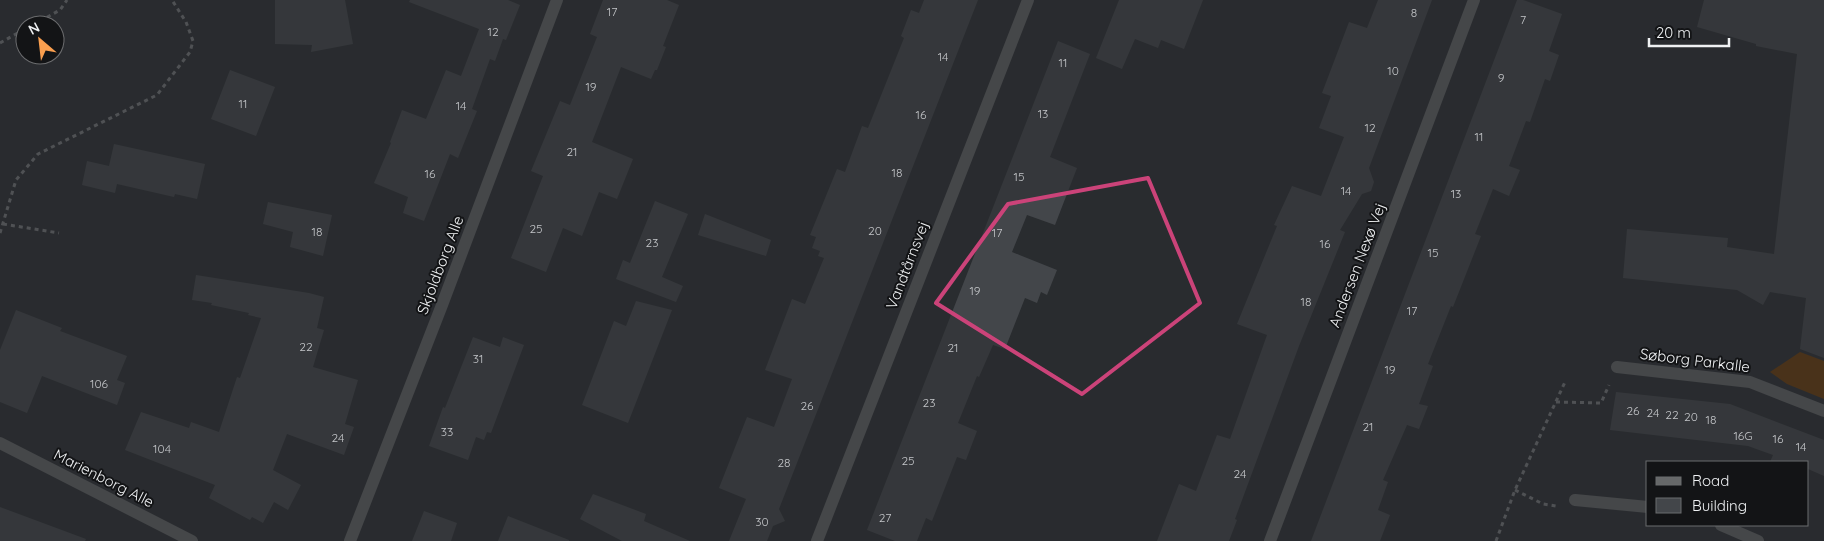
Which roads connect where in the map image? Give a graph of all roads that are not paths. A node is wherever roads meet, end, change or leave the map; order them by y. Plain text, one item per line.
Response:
1 (557, 0) edge
2 (1028, 0) edge
3 (1474, 0) edge
4 (1617, 367) road end
5 (1824, 412) edge
6 (0, 443) edge
7 (1575, 500) road end
8 (1646, 507) edge
9 (1723, 526) edge
10 (192, 541) edge
11 (350, 541) edge
12 (817, 541) edge
13 (1270, 541) edge
14 (1758, 541) edge

1 - 11 street, Skjoldborg Alle
2 - 12 street, Vandtårnsvej
3 - 13 street, Andersen Nexø Vej
4 - 5 street, Søborg Parkalle
6 - 10 street, Marienborg Alle
7 - 8 street
9 - 14 street

